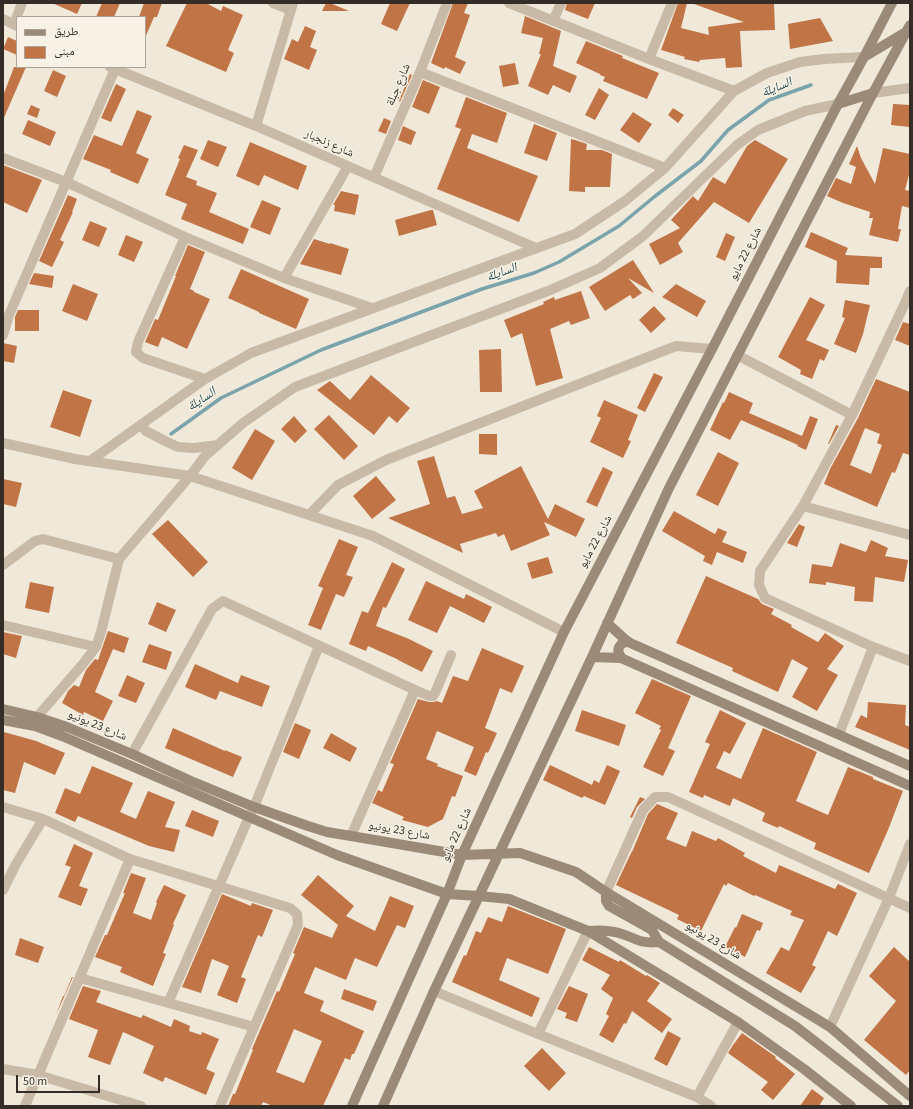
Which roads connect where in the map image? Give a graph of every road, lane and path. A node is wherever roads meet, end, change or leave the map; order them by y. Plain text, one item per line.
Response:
1 (22, 3) edge
2 (273, 3) edge
3 (447, 3) edge
4 (509, 3) edge
5 (561, 3) edge
6 (672, 3) edge
7 (892, 3) edge
8 (292, 7) edge
9 (18, 16) edge
10 (3, 19) edge
11 (553, 21) junction
12 (16, 25) edge
13 (909, 30) edge
14 (864, 57) junction
15 (649, 59) junction
16 (113, 68) edge
17 (420, 72) junction
18 (910, 88) edge
19 (734, 91) junction
20 (873, 93) junction
21 (838, 104) junction
22 (256, 126) junction
23 (3, 158) edge
24 (348, 166) junction
25 (665, 168) junction
26 (374, 177) junction
27 (66, 182) junction
28 (185, 237) junction
29 (536, 248) junction
30 (284, 278) junction
31 (910, 291) edge
32 (908, 303) edge
33 (372, 308) junction
34 (6, 314) edge
35 (3, 336) edge
36 (712, 349) junction
37 (737, 355) junction
38 (206, 379) junction
39 (852, 415) junction
40 (141, 425) junction
41 (3, 443) edge
42 (218, 445) junction
43 (90, 461) junction
44 (190, 476) junction
45 (803, 506) junction
46 (309, 515) junction
47 (910, 534) edge
48 (119, 559) junction
49 (3, 565) edge
50 (606, 623) junction
51 (3, 625) edge
52 (564, 632) junction
53 (629, 642) junction
54 (319, 646) junction
55 (96, 647) junction
56 (873, 647) junction
57 (451, 655) dead end
58 (592, 657) junction
59 (622, 658) junction
60 (910, 661) edge
61 (415, 690) junction
62 (3, 709) edge
63 (3, 720) edge
64 (36, 721) junction
65 (839, 734) junction
66 (132, 754) junction
67 (910, 766) edge
68 (910, 786) edge
69 (3, 807) edge
70 (254, 807) junction
71 (249, 818) junction
72 (43, 819) junction
73 (351, 836) junction
74 (910, 844) edge
75 (498, 853) junction
76 (462, 855) junction
77 (130, 859) junction
78 (219, 887) junction
79 (3, 890) edge
80 (606, 892) junction
81 (446, 894) junction
82 (479, 896) junction
83 (889, 898) junction
84 (910, 908) edge
85 (588, 931) junction
86 (659, 942) junction
87 (80, 978) junction
88 (434, 991) junction
89 (168, 1003) junction
90 (738, 1022) junction
91 (830, 1027) junction
92 (254, 1028) junction
93 (538, 1034) junction
94 (3, 1069) edge
95 (38, 1075) junction
96 (910, 1096) edge
97 (697, 1097) junction
98 (24, 1106) edge
99 (141, 1106) edge
100 (220, 1106) edge
101 (352, 1106) edge
102 (382, 1106) edge
103 (711, 1106) edge
104 (851, 1106) edge
105 (898, 1106) edge

1 - 9 street
2 - 8 street
3 - 17 street, شارع جبلة
4 - 11 street
5 - 11 street
6 - 15 street
7 - 14 street, شارع 22 مايو
8 - 22 street
10 - 12 street
11 - 15 street
13 - 14 street
13 - 20 street
14 - 19 street
14 - 21 street, شارع 22 مايو
15 - 19 street
16 - 22 street, شارع زنجبار
16 - 27 street
17 - 25 street
17 - 26 street, شارع جبلة
18 - 20 street
19 - 25 street
20 - 21 street
20 - 37 street
21 - 36 street, شارع 22 مايو
21 - 42 street
22 - 24 street, شارع زنجبار
23 - 27 street
24 - 26 street, شارع زنجبار
24 - 30 street
25 - 29 street
26 - 29 street, شارع زنجبار
27 - 28 street
27 - 34 street
28 - 30 street
28 - 38 street
29 - 33 street
30 - 33 street
31 - 32 street
32 - 39 street
33 - 38 street
34 - 35 street
36 - 46 street
36 - 52 street, شارع 22 مايو
37 - 39 street
37 - 50 street
38 - 40 street
39 - 45 street
40 - 42 street
40 - 43 street
41 - 43 street
42 - 44 street
43 - 44 street
44 - 46 street
44 - 48 street
45 - 47 street
45 - 56 street
46 - 52 street
48 - 49 street
48 - 55 street
50 - 53 street
50 - 58 street
51 - 55 street
52 - 76 street, شارع 22 مايو
53 - 59 street
53 - 65 street
54 - 61 street
54 - 66 street
54 - 70 street
55 - 64 street
56 - 60 street
56 - 65 street
57 - 61 street
58 - 59 street
58 - 75 street
59 - 68 street
61 - 73 street
62 - 64 street, شارع 23 يونيو
63 - 64 street, شارع 23 يونيو
64 - 66 street, شارع 23 يونيو
64 - 71 street, شارع 23 يونيو
65 - 67 street
66 - 70 street, شارع 23 يونيو
69 - 72 street
70 - 71 street
70 - 73 street, شارع 23 يونيو
71 - 78 street
71 - 81 street, شارع 23 يونيو
72 - 77 street
72 - 79 street
73 - 76 street, شارع 23 يونيو
74 - 83 street
75 - 76 street, شارع 23 يونيو
75 - 80 street, شارع 23 يونيو
75 - 82 street
76 - 81 street, شارع 22 مايو
77 - 78 street
77 - 87 street
78 - 89 street
78 - 92 street
80 - 83 street
80 - 86 street
80 - 91 street, شارع 23 يونيو
81 - 82 street, شارع 23 يونيو
81 - 101 street, شارع 22 مايو
82 - 85 street, شارع 23 يونيو
82 - 88 street
83 - 84 street
83 - 91 street
85 - 86 street
85 - 90 street, شارع 23 يونيو
85 - 93 street
86 - 105 street
87 - 89 street
87 - 95 street
88 - 93 street
88 - 102 street
89 - 92 street
90 - 97 street
90 - 104 street, شارع 23 يونيو
91 - 96 street, شارع 23 يونيو
92 - 100 street
93 - 97 street
94 - 95 street
95 - 98 street
95 - 99 street
97 - 103 street

